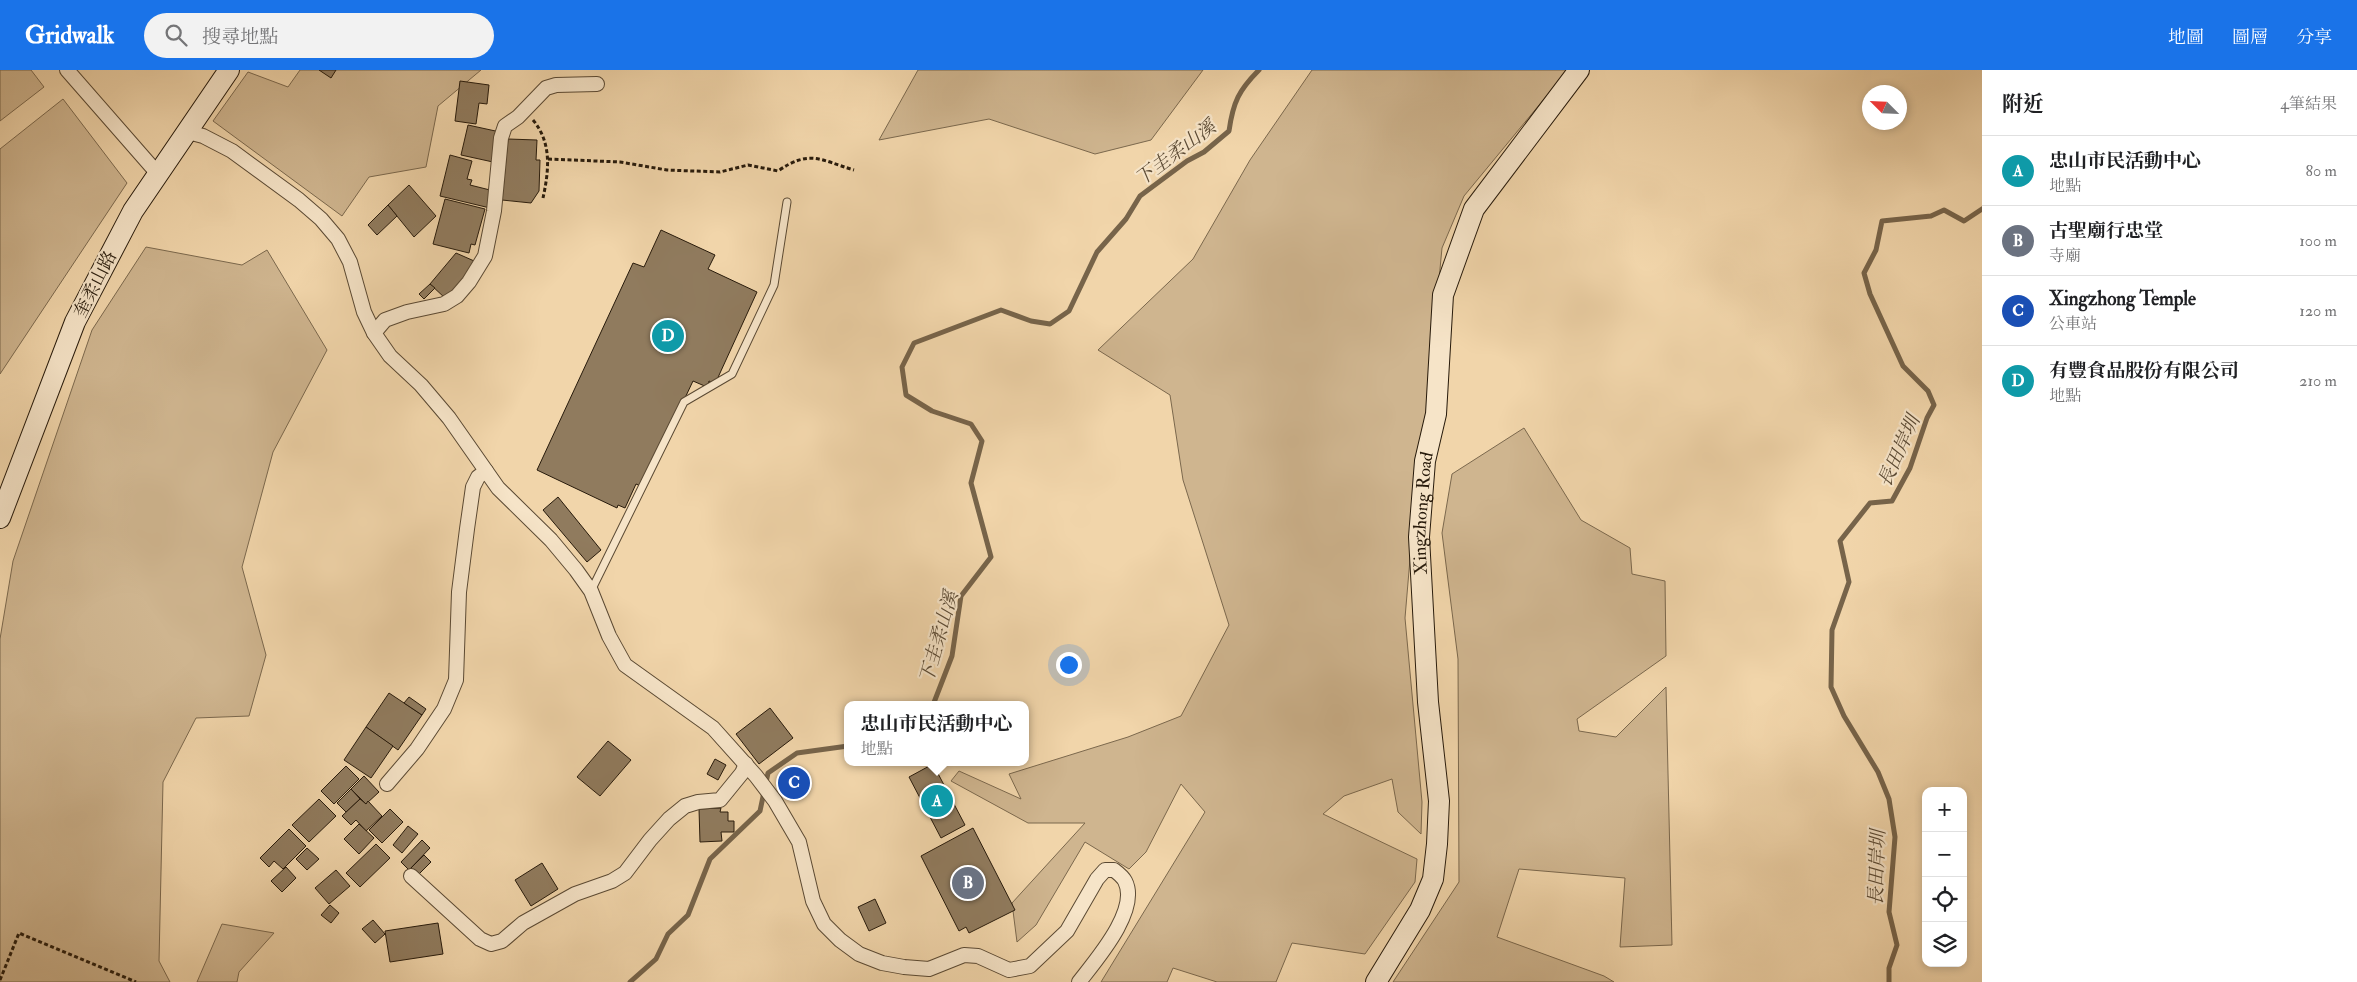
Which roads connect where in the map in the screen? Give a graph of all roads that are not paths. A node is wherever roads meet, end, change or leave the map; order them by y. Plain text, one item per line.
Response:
1 (67, 70) edge
2 (229, 70) edge
3 (1579, 70) edge
4 (597, 84) dead end
5 (188, 132) junction
6 (158, 174) junction
7 (786, 202) dead end
8 (374, 333) junction
9 (486, 470) junction
10 (0, 518) edge
11 (591, 591) junction
12 (746, 764) junction
13 (387, 784) dead end
14 (411, 876) dead end
15 (1079, 982) edge
16 (1376, 982) edge

1 - 6 street
2 - 5 street, 奎柔山路
3 - 16 street, Xingzhong Road
4 - 8 street
5 - 6 street, 奎柔山路
5 - 8 street
6 - 10 street, 奎柔山路
7 - 11 lane
8 - 9 street
9 - 11 street
9 - 13 street
11 - 12 street
12 - 14 street
12 - 15 street

